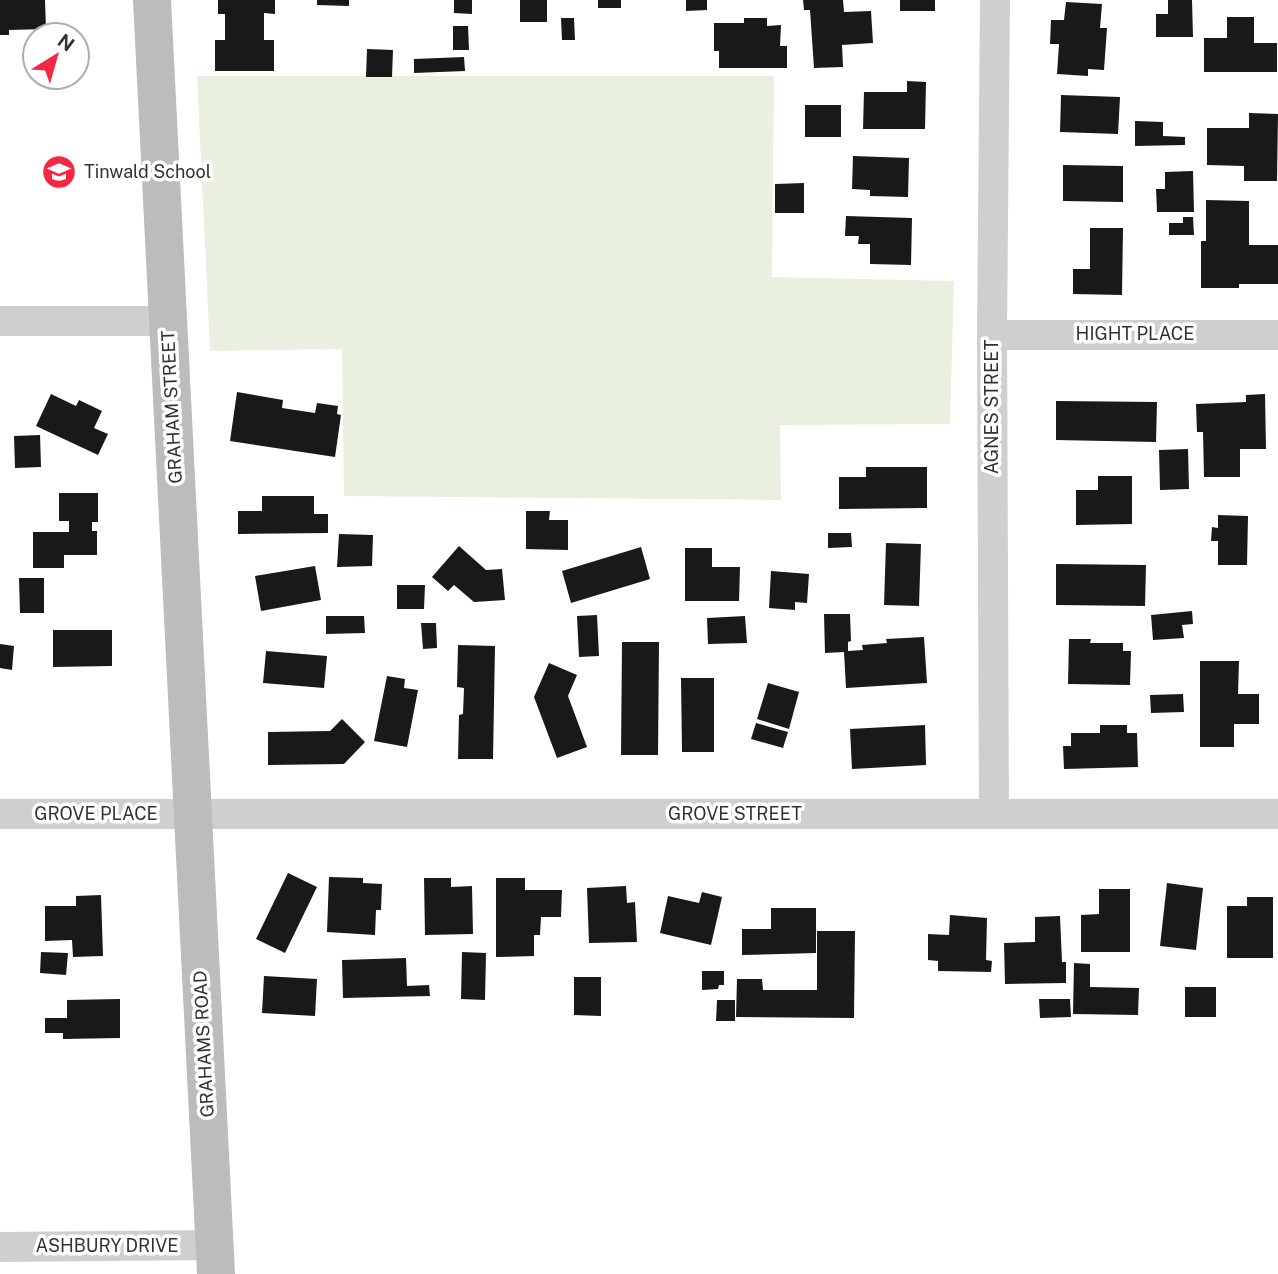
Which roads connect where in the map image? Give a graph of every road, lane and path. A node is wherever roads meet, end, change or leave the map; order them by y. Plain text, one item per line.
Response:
1 (152, 0) edge
2 (995, 0) edge
3 (0, 321) edge
4 (168, 321) junction
5 (992, 335) junction
6 (1278, 335) edge
7 (0, 814) edge
8 (192, 814) junction
9 (994, 814) junction
10 (1278, 814) edge
11 (0, 1247) edge
12 (216, 1260) edge

1 - 4 street, GRAHAM STREET
2 - 5 street, AGNES STREET
3 - 4 street
4 - 8 street, GRAHAM STREET
5 - 6 street, HIGHT PLACE
5 - 9 street, AGNES STREET
7 - 8 street, GROVE PLACE
8 - 9 street, GROVE STREET
8 - 12 street, GRAHAMS ROAD
9 - 10 street, GROVE STREET
11 - 12 street, ASHBURY DRIVE

